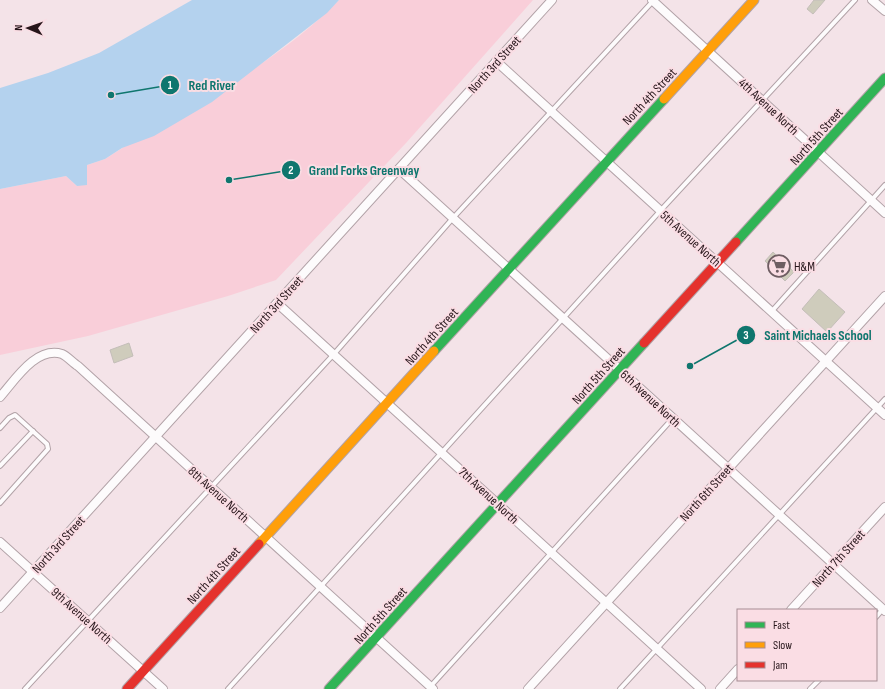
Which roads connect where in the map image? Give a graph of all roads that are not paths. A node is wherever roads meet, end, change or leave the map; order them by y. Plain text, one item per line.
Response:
1 (552, 0) edge
2 (654, 0) edge
3 (754, 0) edge
4 (855, 0) edge
5 (872, 0) edge
6 (885, 11) edge
7 (709, 51) junction
8 (496, 61) junction
9 (885, 78) edge
10 (762, 100) junction
11 (551, 111) junction
12 (818, 152) junction
13 (607, 161) junction
14 (399, 169) junction
15 (885, 185) edge
16 (871, 200) junction
17 (661, 210) junction
18 (885, 213) edge
19 (453, 218) junction
20 (719, 263) junction
21 (509, 269) junction
22 (885, 296) edge
23 (277, 303) junction
24 (772, 311) junction
25 (564, 318) junction
26 (334, 354) junction
27 (825, 360) junction
28 (620, 370) junction
29 (0, 397) edge
30 (885, 399) edge
31 (388, 403) junction
32 (877, 408) junction
33 (885, 415) edge
34 (673, 418) junction
35 (0, 428) edge
36 (33, 431) junction
37 (155, 436) junction
38 (443, 452) junction
39 (0, 466) edge
40 (728, 468) junction
41 (210, 486) junction
42 (0, 503) edge
43 (499, 504) junction
44 (885, 507) edge
45 (779, 514) junction
46 (266, 537) junction
47 (0, 542) edge
48 (552, 553) junction
49 (833, 563) junction
50 (34, 571) junction
51 (320, 586) junction
52 (606, 603) junction
53 (0, 608) edge
54 (792, 609) edge
55 (884, 609) edge
56 (88, 620) junction
57 (377, 637) junction
58 (657, 649) junction
59 (737, 670) edge
60 (144, 671) junction
61 (818, 681) edge
62 (431, 688) edge
63 (25, 689) edge
64 (127, 689) edge
65 (163, 689) edge
66 (228, 689) edge
67 (329, 689) edge
68 (528, 689) edge
69 (620, 689) edge
70 (701, 689) edge
71 (720, 689) edge
72 (810, 689) edge

1 - 8 street, North 3rd Street
2 - 7 street, 4th Avenue North
2 - 11 lane
3 - 7 street, North 4th Street
4 - 10 lane
5 - 6 street
7 - 10 street, 4th Avenue North
7 - 13 street, North 4th Street
8 - 11 street, 5th Avenue North
8 - 14 street, North 3rd Street
9 - 12 street, North 5th Street
10 - 12 street, 4th Avenue North
10 - 17 lane
11 - 13 street, 5th Avenue North
11 - 19 lane
12 - 16 street, 4th Avenue North
12 - 20 street, North 5th Street
13 - 17 street, 5th Avenue North
13 - 21 street, North 4th Street
14 - 19 street, 6th Avenue North
14 - 23 street, North 3rd Street
15 - 16 lane
16 - 18 street, 4th Avenue North
16 - 24 lane
17 - 20 street, 5th Avenue North
17 - 25 lane
19 - 21 street, 6th Avenue North
19 - 26 lane
20 - 24 street, 5th Avenue North
20 - 28 street, North 5th Street
21 - 25 street, 6th Avenue North
21 - 31 street, North 4th Street
22 - 27 street, North 6th Street
23 - 26 street, 7th Avenue North
23 - 37 street, North 3rd Street
24 - 27 street, 5th Avenue North
25 - 28 street, 6th Avenue North
25 - 38 lane
26 - 31 street, 7th Avenue North
26 - 41 lane
27 - 32 street, 5th Avenue North
27 - 40 street, North 6th Street
28 - 34 street, 6th Avenue North
28 - 43 street, North 5th Street
29 - 37 street, 8th Avenue North
30 - 32 lane
31 - 38 street, 7th Avenue North
31 - 46 street, North 4th Street
32 - 33 street, 5th Avenue North
32 - 45 lane
34 - 40 street, 6th Avenue North
34 - 48 lane
35 - 36 lane
36 - 39 lane
36 - 42 lane
37 - 41 street, 8th Avenue North
37 - 50 street, North 3rd Street
38 - 43 street, 7th Avenue North
38 - 51 lane
40 - 45 street, 6th Avenue North
40 - 52 street, North 6th Street
41 - 46 street, 8th Avenue North
41 - 56 lane
43 - 48 street, 7th Avenue North
43 - 57 street, North 5th Street
44 - 49 street, North 7th Street
45 - 49 street, 6th Avenue North
45 - 58 lane
46 - 51 street, 8th Avenue North
46 - 60 street, North 4th Street
47 - 50 street, 9th Avenue North
48 - 52 street, 7th Avenue North
48 - 62 lane
49 - 54 street, North 7th Street
49 - 55 street, 6th Avenue North
50 - 53 street, North 3rd Street
50 - 56 street, 9th Avenue North
51 - 57 street, 8th Avenue North
51 - 66 lane
52 - 58 street, 7th Avenue North
52 - 68 street, North 6th Street
56 - 60 street, 9th Avenue North
56 - 63 lane
57 - 62 street, 8th Avenue North
57 - 67 street, North 5th Street
58 - 69 lane
58 - 70 street, 7th Avenue North
59 - 71 street
60 - 64 street, North 4th Street
60 - 65 street, 9th Avenue North
61 - 72 lane

